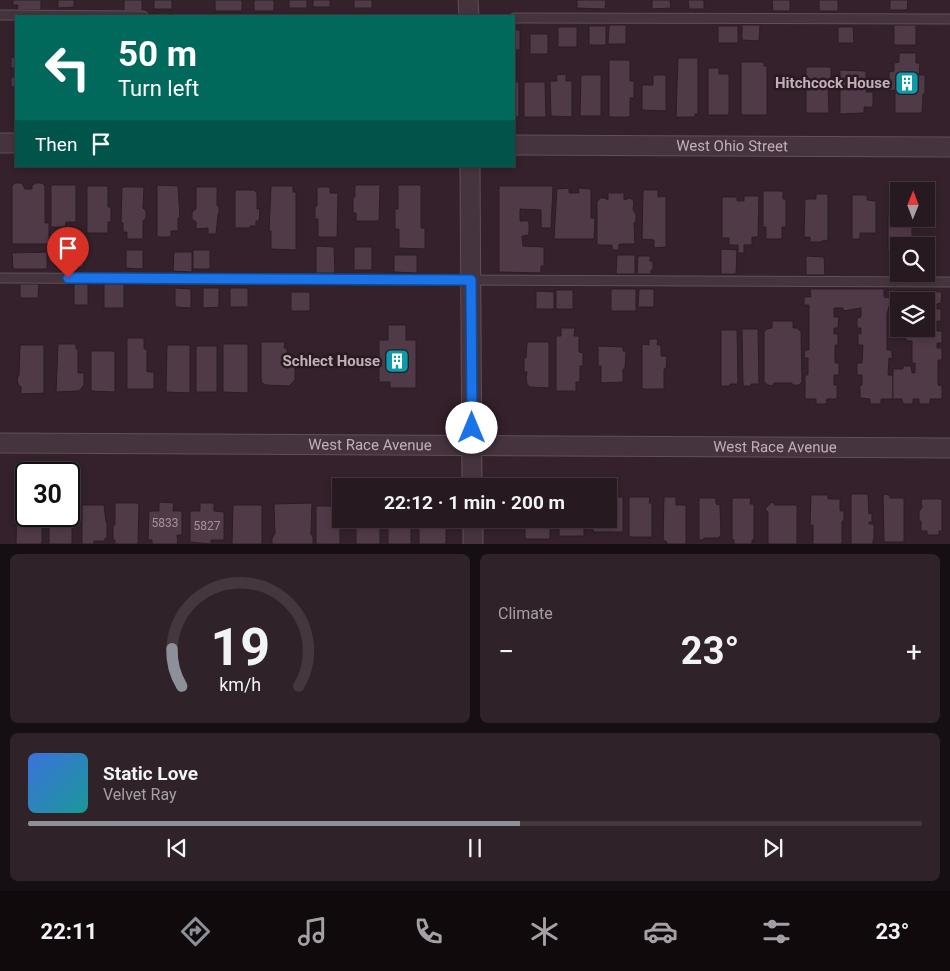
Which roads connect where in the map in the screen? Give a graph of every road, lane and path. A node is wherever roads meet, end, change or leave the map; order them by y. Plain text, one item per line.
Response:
1 (468, 0) edge
2 (0, 15) edge
3 (15, 15) edge
4 (469, 15) edge
5 (515, 18) edge
6 (950, 19) edge
7 (0, 143) edge
8 (15, 143) edge
9 (515, 146) edge
10 (950, 147) edge
11 (470, 167) edge
12 (0, 278) edge
13 (471, 280) junction
14 (950, 282) edge
15 (0, 443) edge
16 (472, 445) junction
17 (950, 448) edge
18 (472, 478) edge
19 (472, 528) edge
20 (473, 544) edge

1 - 4 street
2 - 3 lane
5 - 6 lane
7 - 8 street
9 - 10 street, West Ohio Street
11 - 13 street
12 - 13 lane
13 - 14 lane
13 - 16 street
15 - 16 street, West Race Avenue
16 - 17 street, West Race Avenue
16 - 18 street
19 - 20 street

